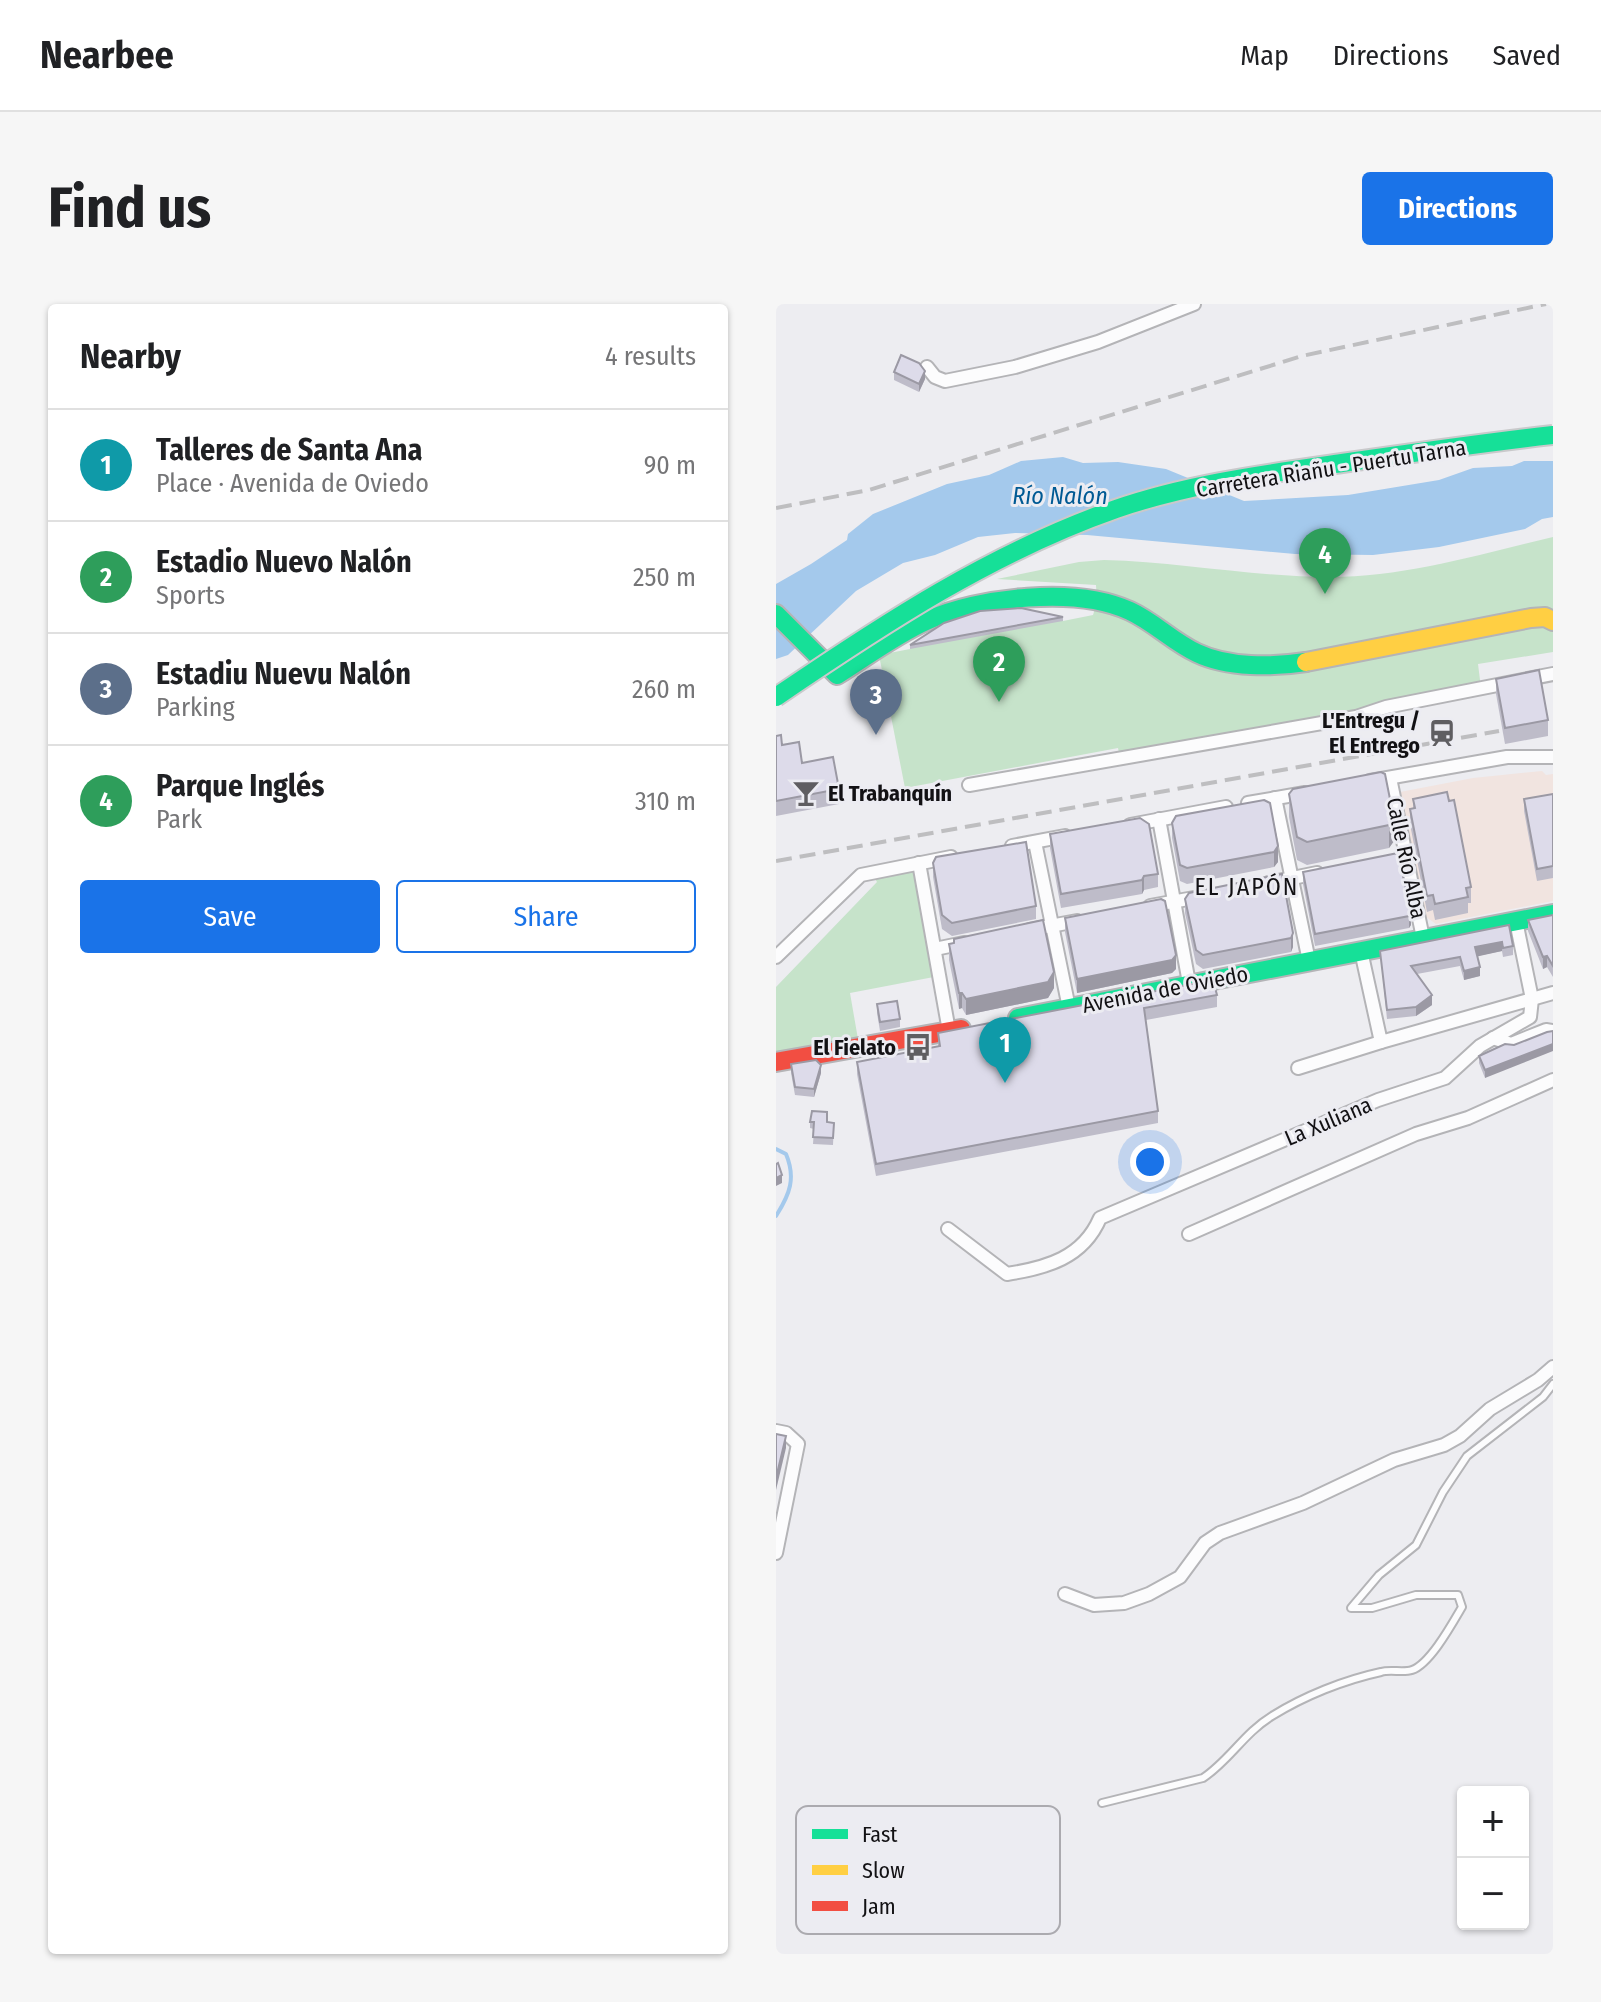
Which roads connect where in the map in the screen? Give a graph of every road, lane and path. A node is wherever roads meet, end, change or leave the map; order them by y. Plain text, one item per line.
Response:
1 (1194, 304) edge
2 (927, 367) edge
3 (1553, 435) edge
4 (776, 614) edge
5 (1553, 621) edge
6 (1553, 674) edge
7 (776, 697) edge
8 (1553, 757) edge
9 (1390, 778) junction
10 (1358, 783) edge
11 (969, 785) dead end
12 (1317, 791) edge
13 (1275, 798) junction
14 (1159, 819) junction
15 (1111, 828) edge
16 (1084, 833) edge
17 (1035, 842) junction
18 (1004, 847) edge
19 (961, 855) edge
20 (919, 863) junction
21 (1332, 869) edge
22 (1292, 878) junction
23 (1259, 884) edge
24 (1208, 895) edge
25 (1174, 902) junction
26 (1135, 909) edge
27 (1553, 914) edge
28 (1093, 918) edge
29 (1516, 921) junction
30 (1052, 926) junction
31 (1012, 934) edge
32 (1423, 938) junction
33 (971, 942) edge
34 (935, 949) junction
35 (1361, 951) junction
36 (776, 957) edge
37 (1309, 961) junction
38 (1189, 983) junction
39 (1553, 993) edge
40 (1532, 999) junction
41 (1069, 1008) junction
42 (949, 1031) junction
43 (1553, 1031) edge
44 (1493, 1038) junction
45 (1381, 1042) junction
46 (776, 1062) edge
47 (1298, 1068) dead end
48 (1553, 1080) edge
49 (948, 1229) dead end
50 (1189, 1234) dead end
51 (1553, 1367) edge
52 (1553, 1384) edge
53 (776, 1431) edge
54 (780, 1500) edge
55 (776, 1553) edge
56 (1065, 1594) dead end
57 (1102, 1803) dead end

1 - 2 street
3 - 7 street, Carretera Riañu - Puertu Tarna, bridge
4 - 5 street
6 - 11 street
8 - 9 street
9 - 10 street
9 - 32 street, Calle Río Alba
12 - 13 street
13 - 14 street
13 - 22 street
14 - 15 street
14 - 25 street
16 - 17 street
17 - 18 street
17 - 30 street
19 - 20 street
20 - 34 street
20 - 36 street
21 - 22 street
22 - 23 street
22 - 37 street
24 - 25 street
25 - 26 street
25 - 38 street
27 - 29 street, Avenida de Oviedo
28 - 30 street
29 - 32 street, Avenida de Oviedo
29 - 40 street
30 - 31 street
30 - 41 street
32 - 35 street, Avenida de Oviedo
33 - 34 street
34 - 42 street
35 - 37 street, Avenida de Oviedo
35 - 45 street
37 - 38 street, Avenida de Oviedo
38 - 41 street, Avenida de Oviedo
39 - 40 street
40 - 44 street, La Xuliana
40 - 45 street
41 - 42 street, Avenida de Oviedo
42 - 46 street, Avenida de Oviedo
43 - 44 street
44 - 49 street, La Xuliana
45 - 47 street
48 - 50 street
51 - 56 street
52 - 57 lane
53 - 54 street
54 - 55 street

